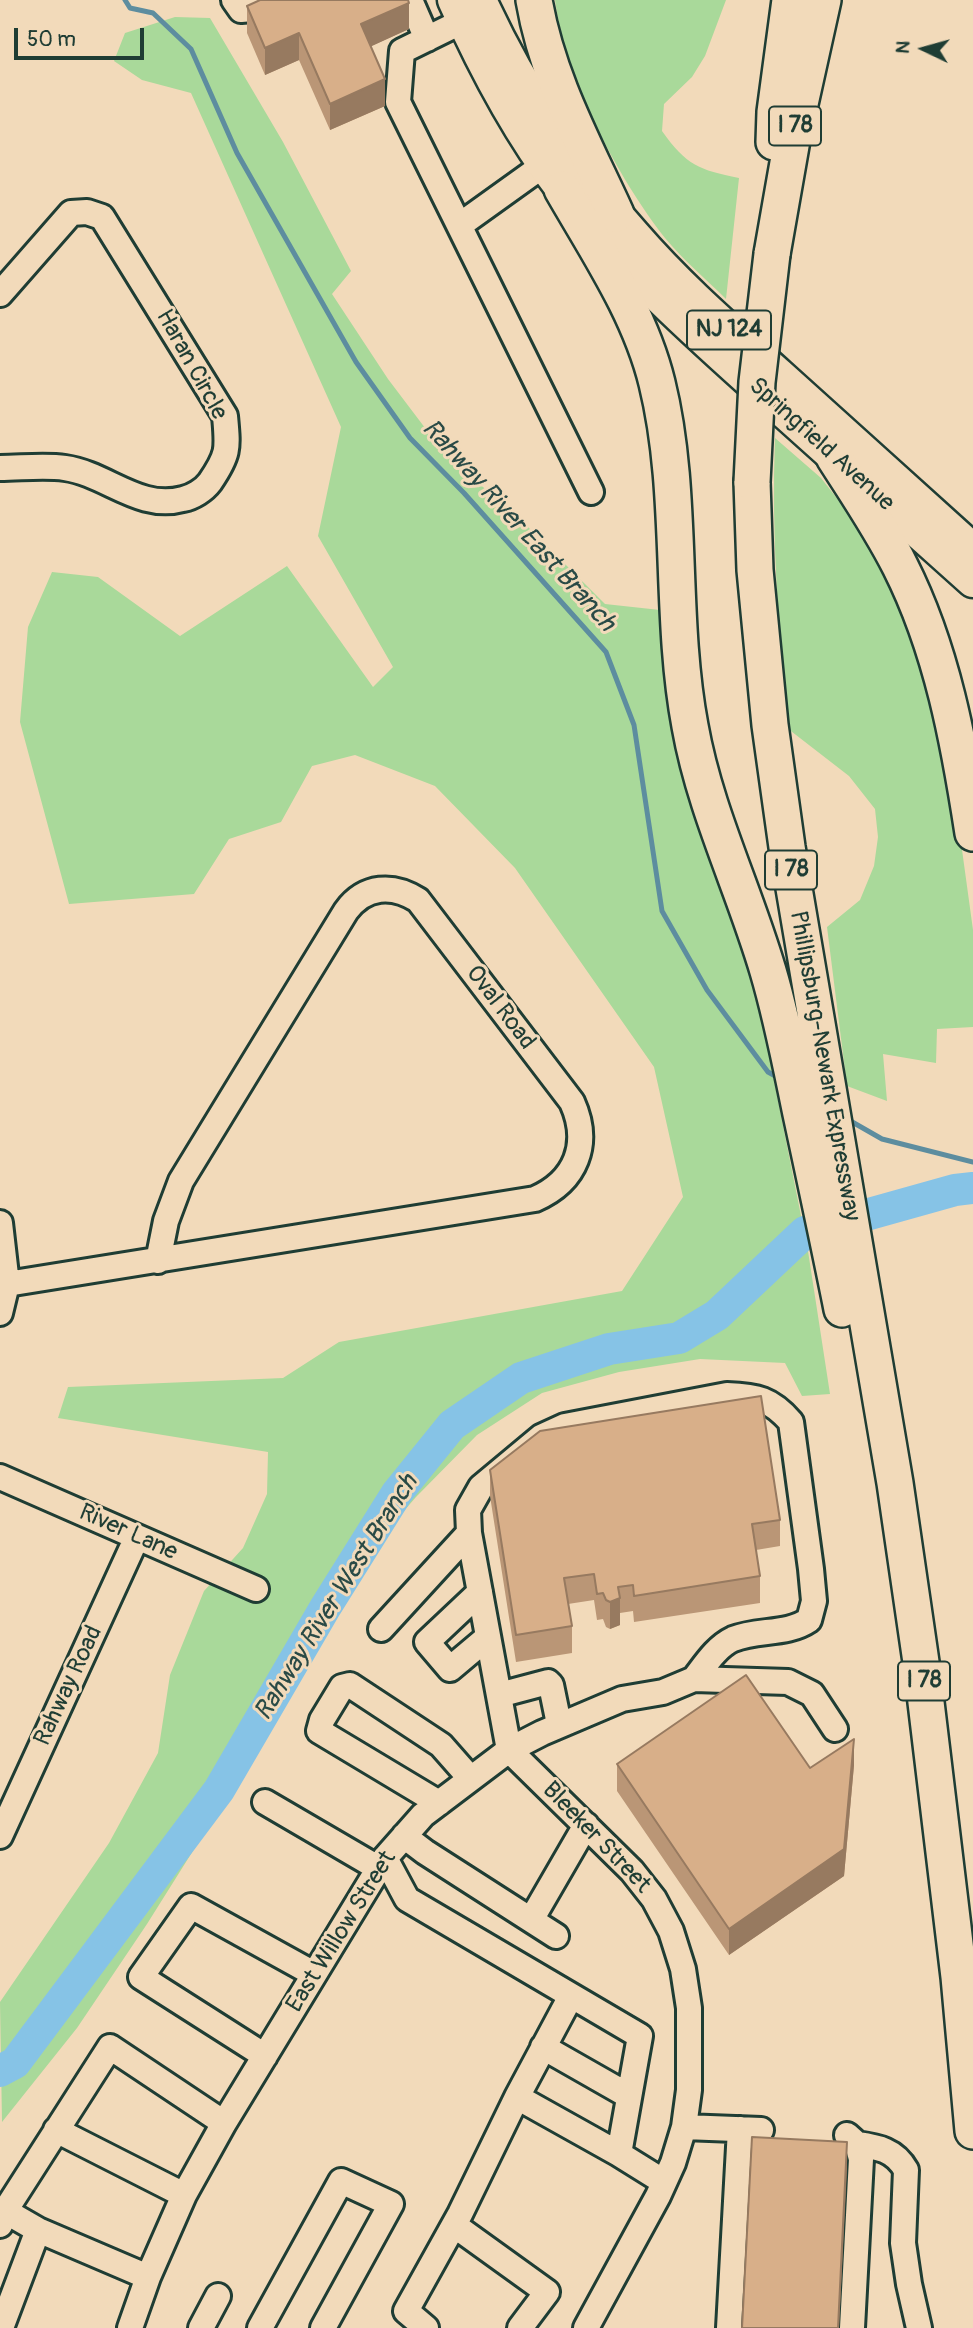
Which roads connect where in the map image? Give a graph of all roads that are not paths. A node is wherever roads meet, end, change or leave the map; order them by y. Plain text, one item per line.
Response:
1 (234, 0) edge
2 (283, 0) edge
3 (410, 0) edge
4 (534, 0) edge
5 (790, 0) edge
6 (823, 0) edge
7 (466, 7) edge
8 (427, 39) junction
9 (553, 176) junction
10 (615, 214) junction
11 (460, 225) junction
12 (772, 254) junction
13 (0, 294) edge
14 (834, 457) junction
15 (0, 468) edge
16 (591, 492) dead end
17 (973, 550) edge
18 (973, 581) edge
19 (973, 833) edge
20 (0, 1223) edge
21 (841, 1240) junction
22 (158, 1261) junction
23 (4, 1284) edge
24 (0, 1313) edge
25 (0, 1477) edge
26 (469, 1533) junction
27 (137, 1537) junction
28 (256, 1589) dead end
29 (480, 1592) junction
30 (381, 1629) dead end
31 (488, 1637) junction
32 (694, 1679) junction
33 (499, 1695) junction
34 (559, 1724) junction
35 (835, 1729) dead end
36 (509, 1750) junction
37 (470, 1778) junction
38 (265, 1802) dead end
39 (439, 1803) junction
40 (586, 1825) junction
41 (0, 1836) edge
42 (404, 1836) junction
43 (382, 1863) junction
44 (531, 1920) junction
45 (556, 1936) dead end
46 (314, 1974) junction
47 (571, 1996) junction
48 (543, 2047) junction
49 (265, 2056) junction
50 (629, 2096) junction
51 (517, 2097) junction
52 (224, 2123) junction
53 (684, 2127) junction
54 (56, 2130) junction
55 (973, 2132) edge
56 (620, 2154) junction
57 (664, 2182) junction
58 (184, 2195) junction
59 (2, 2218) edge
60 (454, 2225) junction
61 (38, 2230) junction
62 (148, 2277) junction
63 (218, 2296) dead end
64 (1, 2328) edge
65 (130, 2328) edge
66 (201, 2328) edge
67 (260, 2328) edge
68 (323, 2328) edge
69 (426, 2328) edge
70 (520, 2328) edge
71 (586, 2328) edge
72 (729, 2328) edge
73 (852, 2328) edge
74 (919, 2328) edge

1 - 2 street
3 - 8 street
4 - 10 highway
5 - 12 highway
6 - 12 highway, Phillipsburg-Newark Expressway / I 78
7 - 8 street
7 - 9 main road, Springfield Avenue / NJ 124
7 - 10 main road, Springfield Avenue / NJ 124
8 - 11 street
9 - 11 street
9 - 14 main road, Springfield Avenue / NJ 124
9 - 21 highway
10 - 17 main road, Springfield Avenue / NJ 124
11 - 16 street
12 - 21 highway, Phillipsburg-Newark Expressway / I 78, bridge
13 - 15 street, Haran Circle
14 - 18 main road, Springfield Avenue / NJ 124
14 - 19 highway
20 - 23 street
21 - 55 highway, I 78
22 - 22 street, Oval Road
22 - 23 street, Oval Road
23 - 24 street
25 - 27 street, River Lane
26 - 29 street
26 - 30 street
26 - 32 street
27 - 28 street, River Lane
27 - 41 street, Rahway Road
29 - 31 street
29 - 31 street
31 - 33 street
32 - 34 street, East Willow Street
32 - 35 street
33 - 34 street
33 - 36 street
34 - 36 street, East Willow Street
36 - 37 street, East Willow Street
36 - 40 street, Bleeker Street
37 - 39 street, East Willow Street
37 - 39 street
38 - 43 street
39 - 42 street, East Willow Street
40 - 44 street
40 - 53 street, Bleeker Street
42 - 43 street, East Willow Street
42 - 44 street
43 - 46 street, East Willow Street
43 - 47 street
44 - 45 street
46 - 49 street, East Willow Street
46 - 49 street
47 - 48 street
47 - 50 street
48 - 50 street
48 - 51 street
49 - 52 street, East Willow Street
50 - 56 street
51 - 56 street
51 - 60 street
52 - 54 street
52 - 58 street, East Willow Street
53 - 57 street, Bleeker Street
53 - 72 street
54 - 58 street
54 - 59 street
56 - 57 street
57 - 71 street, Bleeker Street
58 - 62 street, East Willow Street
59 - 61 street
60 - 69 street
60 - 70 street
61 - 62 street
61 - 64 street
62 - 65 street, East Willow Street
63 - 66 street
67 - 68 street
73 - 74 street

